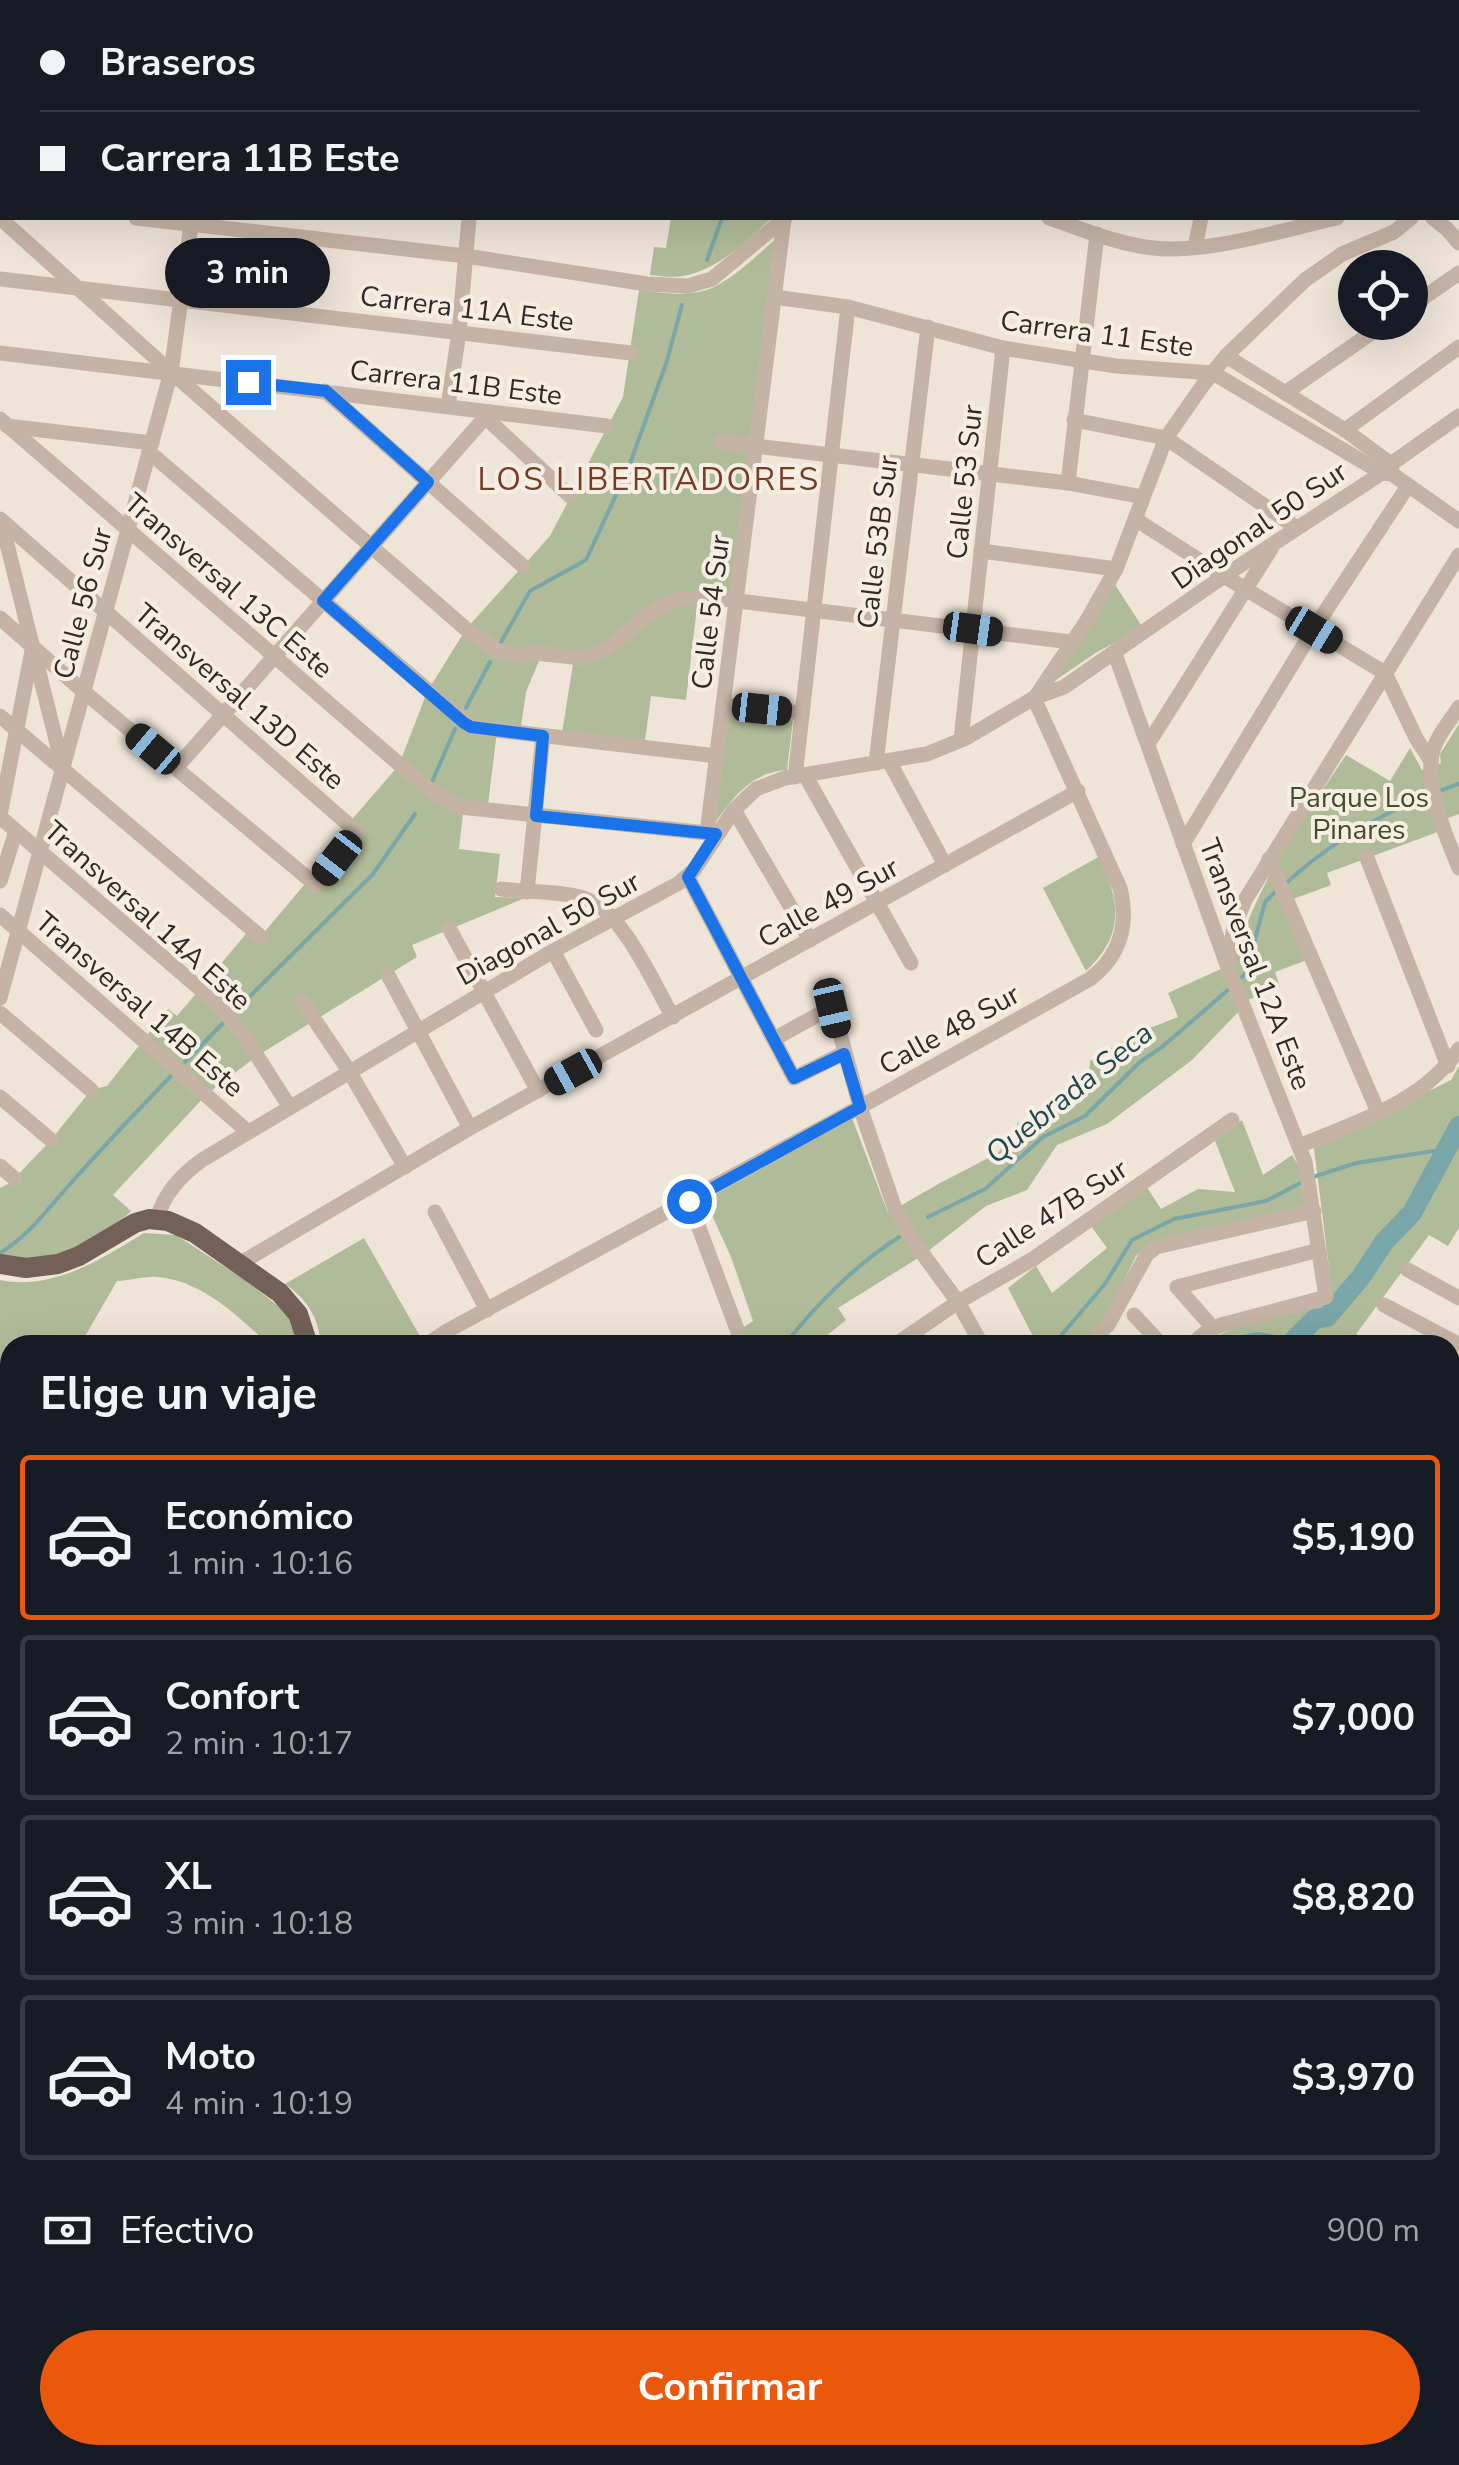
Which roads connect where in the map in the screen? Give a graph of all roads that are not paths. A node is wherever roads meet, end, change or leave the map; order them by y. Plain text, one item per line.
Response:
1 (2, 220) edge
2 (469, 220) edge
3 (782, 220) edge
4 (784, 220) edge
5 (1054, 220) edge
6 (1200, 220) edge
7 (1327, 220) edge
8 (1408, 220) edge
9 (1436, 220) edge
10 (191, 221) edge
11 (1098, 234) junction
12 (1459, 244) edge
13 (1195, 248) junction
14 (466, 256) junction
15 (1459, 273) edge
16 (0, 278) edge
17 (77, 288) junction
18 (1428, 295) edge
19 (774, 297) junction
20 (180, 299) junction
21 (848, 307) junction
22 (928, 328) junction
23 (458, 332) junction
24 (1361, 340) edge
25 (1459, 347) edge
26 (1004, 348) junction
27 (0, 353) edge
28 (631, 353) dead end
29 (1226, 356) junction
30 (1082, 361) junction
31 (170, 372) junction
32 (1213, 373) junction
33 (326, 391) junction
34 (1286, 393) junction
35 (196, 394) junction
36 (163, 402) junction
37 (448, 406) junction
38 (487, 414) junction
39 (1459, 416) edge
40 (1074, 420) junction
41 (4, 423) edge
42 (607, 426) dead end
43 (1345, 430) junction
44 (1166, 438) junction
45 (721, 442) dead end
46 (756, 446) junction
47 (151, 447) junction
48 (831, 455) junction
49 (912, 465) junction
50 (1388, 470) junction
51 (990, 474) junction
52 (428, 482) junction
53 (1068, 483) junction
54 (1408, 486) junction
55 (570, 496) dead end
56 (1143, 497) junction
57 (1135, 519) junction
58 (1459, 521) edge
59 (0, 522) edge
60 (1297, 528) junction
61 (128, 531) junction
62 (1275, 542) junction
63 (371, 546) junction
64 (981, 551) junction
65 (1459, 554) edge
66 (523, 566) dead end
67 (1116, 569) junction
68 (1224, 576) junction
69 (1245, 589) junction
70 (736, 600) junction
71 (323, 601) junction
72 (814, 609) junction
73 (105, 612) junction
74 (0, 618) edge
75 (894, 619) junction
76 (973, 629) junction
77 (1314, 630) junction
78 (1071, 642) junction
79 (33, 648) junction
80 (1116, 654) junction
81 (274, 657) junction
82 (1385, 674) junction
83 (83, 691) junction
84 (1034, 698) junction
85 (724, 705) junction
86 (1459, 707) edge
87 (802, 713) junction
88 (223, 714) junction
89 (0, 716) edge
90 (17, 730) junction
91 (543, 736) junction
92 (961, 740) junction
93 (1148, 744) junction
94 (717, 756) junction
95 (883, 762) junction
96 (1431, 766) junction
97 (176, 768) junction
98 (62, 769) junction
99 (800, 776) junction
100 (1078, 791) junction
101 (734, 810) junction
102 (0, 816) edge
103 (536, 816) junction
104 (16, 831) junction
105 (712, 834) junction
106 (1183, 844) junction
107 (39, 852) junction
108 (1367, 858) dead end
109 (1269, 859) junction
110 (944, 865) junction
111 (1459, 868) edge
112 (688, 877) junction
113 (0, 880) edge
114 (501, 890) dead end
115 (527, 892) junction
116 (878, 903) junction
117 (0, 915) edge
118 (616, 918) junction
119 (449, 928) dead end
120 (18, 931) junction
121 (261, 936) dead end
122 (810, 940) junction
123 (553, 951) junction
124 (912, 963) dead end
125 (1227, 965) junction
126 (388, 976) dead end
127 (742, 979) junction
128 (828, 988) dead end
129 (484, 992) junction
130 (0, 998) edge
131 (302, 1002) dead end
132 (832, 1008) junction
133 (0, 1014) edge
134 (673, 1017) junction
135 (418, 1030) junction
136 (596, 1030) dead end
137 (774, 1039) junction
138 (1459, 1049) edge
139 (844, 1054) junction
140 (1448, 1066) junction
141 (348, 1071) junction
142 (91, 1090) dead end
143 (538, 1091) junction
144 (0, 1097) edge
145 (289, 1106) junction
146 (860, 1107) junction
147 (1378, 1112) junction
148 (1232, 1120) dead end
149 (470, 1128) junction
150 (248, 1131) junction
151 (51, 1140) dead end
152 (1299, 1146) junction
153 (0, 1166) edge
154 (404, 1167) junction
155 (15, 1179) dead end
156 (689, 1201) junction
157 (1314, 1211) junction
158 (436, 1212) dead end
159 (157, 1219) junction
160 (1319, 1250) junction
161 (0, 1264) edge
162 (238, 1264) junction
163 (1408, 1270) dead end
164 (1459, 1298) edge
165 (958, 1302) junction
166 (1384, 1305) dead end
167 (488, 1310) junction
168 (1134, 1315) dead end
169 (1213, 1328) junction
170 (738, 1332) dead end
171 (305, 1335) edge
172 (444, 1335) edge
173 (910, 1335) edge
174 (976, 1335) edge
175 (1098, 1335) edge
176 (1153, 1335) edge
177 (1204, 1335) edge
178 (1442, 1335) edge

1 - 17 street
2 - 14 street
3 - 14 street
4 - 19 street, Calle 54 Sur
5 - 11 street
6 - 13 street
7 - 13 street
8 - 29 street
9 - 12 street
10 - 14 street
10 - 20 street, Calle 56 Sur
11 - 13 street
11 - 30 street
14 - 23 street
15 - 18 street
16 - 17 street, Carrera 11A Este
17 - 20 street, Carrera 11A Este
17 - 31 street
19 - 21 street, Carrera 11 Este
19 - 46 street, Calle 54 Sur
20 - 23 street, Carrera 11A Este
20 - 31 street, Calle 56 Sur
21 - 22 street, Carrera 11 Este
21 - 48 street
22 - 26 street, Carrera 11 Este
22 - 49 street, Calle 53B Sur
23 - 28 street, Carrera 11A Este
23 - 37 street
24 - 34 street
25 - 43 street
26 - 30 street, Carrera 11 Este
26 - 51 street, Calle 53 Sur
27 - 31 street, Carrera 11B Este
29 - 32 street
29 - 34 street
30 - 32 street, Carrera 11 Este
30 - 40 street
31 - 33 street, Carrera 11B Este
31 - 35 street
31 - 36 street, Calle 56 Sur
32 - 44 street
32 - 50 street, Carrera 11 Este
33 - 37 street, Carrera 11B Este
33 - 52 street
34 - 43 street
35 - 36 street
35 - 63 street
36 - 47 street, Calle 56 Sur
37 - 38 street, Carrera 11B Este
38 - 42 street, Carrera 11B Este
38 - 52 street
38 - 55 street
39 - 50 street, Diagonal 50 Sur
40 - 44 street
40 - 53 street
41 - 47 street
41 - 61 street, Transversal 13C Este
43 - 50 street
44 - 56 street
44 - 60 street
45 - 46 street
46 - 48 street
46 - 70 street, Calle 54 Sur
47 - 61 street, Calle 56 Sur
47 - 71 street
48 - 49 street
48 - 72 street
49 - 51 street
49 - 75 street, Calle 53B Sur
50 - 54 street, Carrera 11 Este
50 - 60 street, Diagonal 50 Sur
51 - 53 street
51 - 64 street, Calle 53 Sur
52 - 63 street
52 - 66 street
53 - 56 street
54 - 58 street, Carrera 11 Este
54 - 77 street
56 - 57 street
57 - 67 street
57 - 68 street
59 - 73 street, Transversal 13D Este
59 - 79 street
60 - 62 street, Diagonal 50 Sur
61 - 73 street, Calle 56 Sur
61 - 81 street, Transversal 13C Este
62 - 68 street, Diagonal 50 Sur
62 - 69 street
63 - 70 street
63 - 71 street
64 - 67 street
64 - 76 street, Calle 53 Sur
65 - 82 street
67 - 78 street
68 - 69 street
68 - 80 street, Diagonal 50 Sur
69 - 77 street
69 - 93 street
70 - 72 street
70 - 85 street, Calle 54 Sur
71 - 81 street
71 - 91 street
72 - 75 street
72 - 87 street
73 - 83 street, Calle 56 Sur
73 - 88 street, Transversal 13D Este
74 - 79 street
75 - 76 street
75 - 95 street, Calle 53B Sur
76 - 78 street
76 - 92 street, Calle 53 Sur
77 - 82 street
77 - 106 street
78 - 84 street
79 - 83 street
79 - 90 street
79 - 98 street
80 - 84 street, Diagonal 50 Sur
80 - 93 street, Transversal 12A Este
81 - 88 street
81 - 103 street, Transversal 13C Este
82 - 96 street
82 - 109 street
83 - 97 street
83 - 98 street, Calle 56 Sur
84 - 92 street, Diagonal 50 Sur
84 - 100 street
85 - 87 street
85 - 94 street, Calle 54 Sur
86 - 96 street
87 - 99 street
88 - 97 street
88 - 97 street, Transversal 13D Este
89 - 90 street
90 - 98 street
90 - 102 street
91 - 94 street
91 - 103 street
92 - 95 street, Diagonal 50 Sur
93 - 106 street, Transversal 12A Este
94 - 105 street, Calle 54 Sur
95 - 99 street, Diagonal 50 Sur
95 - 110 street
96 - 111 street
98 - 107 street, Calle 56 Sur
98 - 121 street
99 - 101 street, Diagonal 50 Sur
99 - 116 street
100 - 110 street, Calle 49 Sur
100 - 146 street, Calle 48 Sur
101 - 105 street, Diagonal 50 Sur
101 - 122 street
102 - 104 street, Transversal 14A Este
103 - 105 street, Transversal 13C Este
103 - 115 street
104 - 107 street, Transversal 14A Este
104 - 113 street
105 - 112 street, Diagonal 50 Sur
106 - 125 street, Transversal 12A Este
107 - 120 street, Calle 56 Sur
107 - 145 street, Transversal 14A Este
108 - 140 street
109 - 125 street
109 - 147 street
110 - 116 street, Calle 49 Sur
112 - 118 street, Diagonal 50 Sur
112 - 127 street
114 - 115 street
115 - 118 street
116 - 122 street, Calle 49 Sur
116 - 124 street
117 - 120 street, Transversal 14B Este
118 - 123 street, Diagonal 50 Sur
118 - 134 street
119 - 129 street
120 - 130 street, Calle 56 Sur
120 - 150 street, Transversal 14B Este
122 - 127 street, Calle 49 Sur
123 - 129 street, Diagonal 50 Sur
123 - 136 street
125 - 152 street, Transversal 12A Este
126 - 135 street
127 - 134 street, Calle 49 Sur
127 - 137 street
128 - 132 street
129 - 135 street, Diagonal 50 Sur
129 - 143 street
131 - 141 street
132 - 137 street
132 - 139 street
133 - 142 street
134 - 143 street, Calle 49 Sur
135 - 141 street, Diagonal 50 Sur
135 - 149 street
137 - 139 street
138 - 140 street
139 - 146 street
140 - 147 street
141 - 145 street, Diagonal 50 Sur
141 - 154 street
143 - 149 street, Calle 49 Sur
144 - 151 street
145 - 150 street, Diagonal 50 Sur
146 - 156 street, Calle 48 Sur
146 - 165 street
147 - 152 street
148 - 165 street, Calle 47B Sur
149 - 154 street, Calle 49 Sur
150 - 159 street, Diagonal 50 Sur
152 - 157 street, Transversal 12A Este
153 - 155 street
154 - 162 street, Calle 49 Sur
156 - 167 street, Calle 48 Sur
156 - 170 street
157 - 160 street, Transversal 12A Este
157 - 175 street
158 - 167 street
159 - 161 main road
159 - 162 main road
160 - 169 street, Transversal 12A Este
160 - 169 street
162 - 171 main road
163 - 164 street
165 - 173 street, Calle 47B Sur
165 - 174 street
166 - 178 street
167 - 172 street, Calle 48 Sur
168 - 176 street
169 - 177 street

